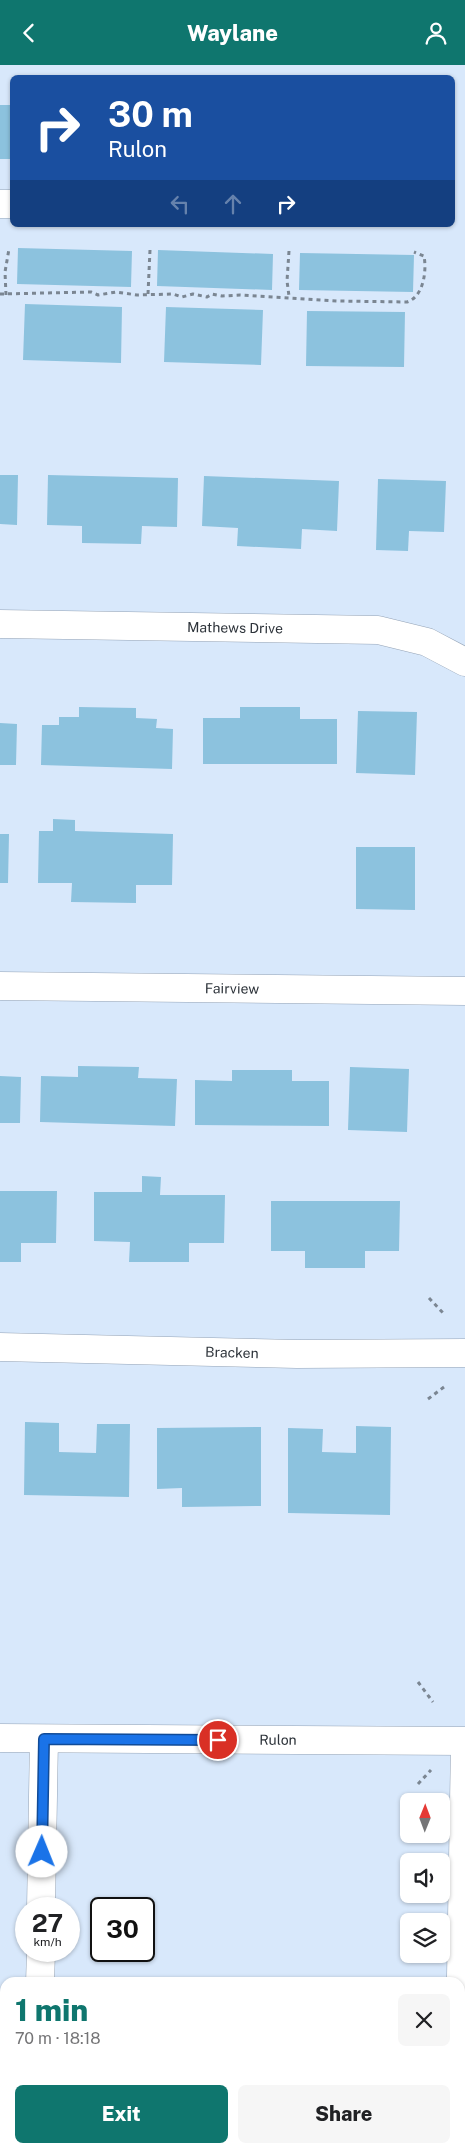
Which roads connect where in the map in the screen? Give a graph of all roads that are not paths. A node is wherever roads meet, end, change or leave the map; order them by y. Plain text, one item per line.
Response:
1 (0, 624) edge
2 (465, 662) edge
3 (0, 986) edge
4 (465, 991) edge
5 (0, 1347) edge
6 (465, 1353) edge
7 (0, 1737) edge
8 (44, 1739) junction
9 (465, 1743) edge
10 (41, 1897) edge
11 (41, 1962) edge
12 (40, 1977) edge
13 (461, 1977) edge

1 - 2 street, Mathews Drive
3 - 4 street, Fairview
5 - 6 street, Bracken
7 - 8 street, Rulon
8 - 9 street, Rulon
8 - 10 street
9 - 13 street
11 - 12 street

